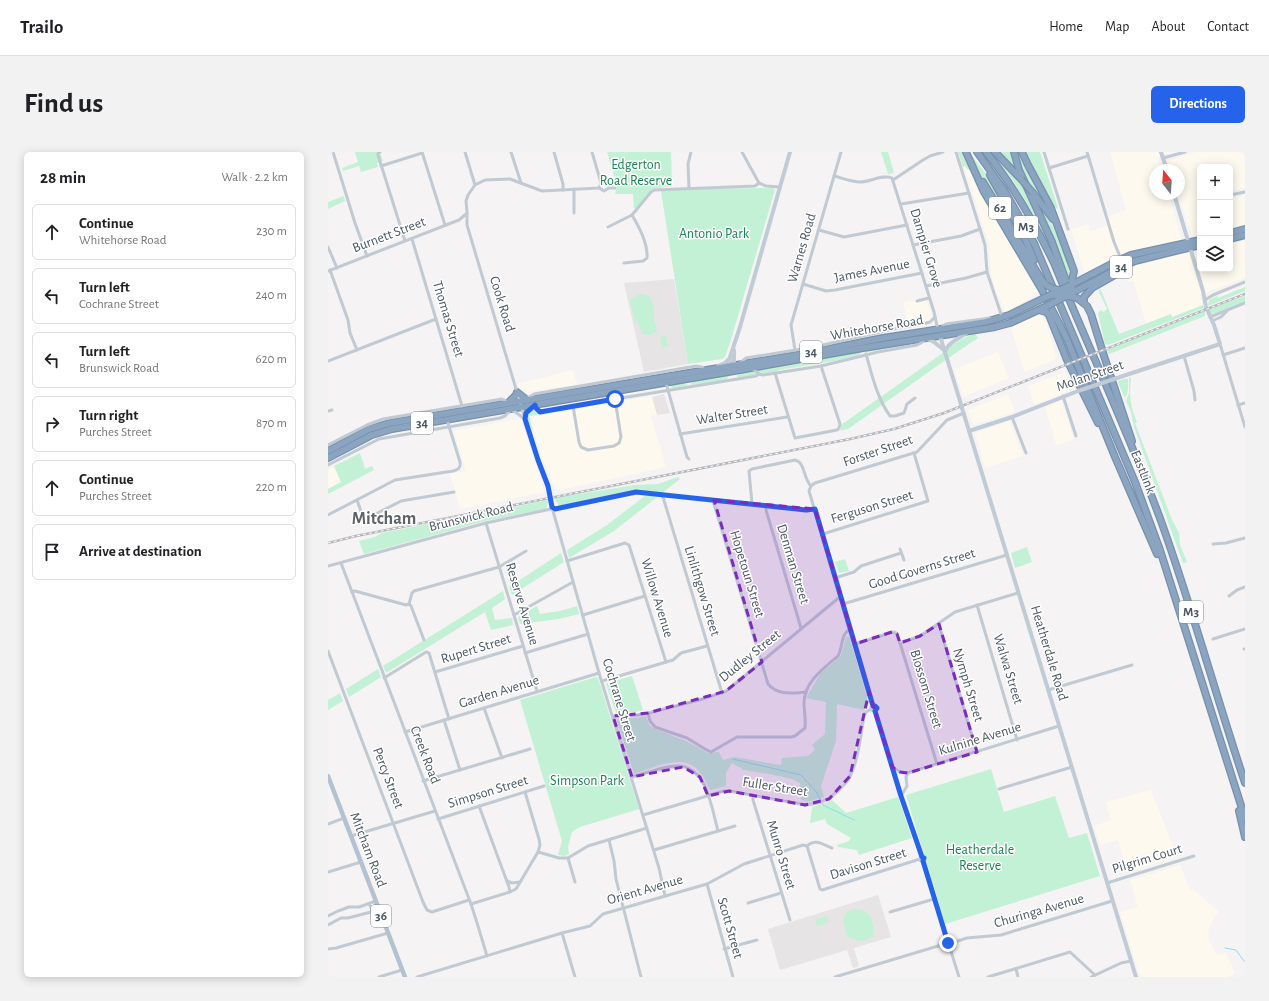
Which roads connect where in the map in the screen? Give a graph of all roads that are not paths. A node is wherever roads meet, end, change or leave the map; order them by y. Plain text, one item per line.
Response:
1 (333, 152) edge
2 (380, 152) edge
3 (465, 152) edge
4 (511, 152) edge
5 (554, 152) edge
6 (592, 152) edge
7 (691, 152) edge
8 (742, 152) edge
9 (790, 152) edge
10 (841, 152) edge
11 (943, 152) edge
12 (956, 152) edge
13 (966, 152) edge
14 (986, 152) edge
15 (995, 152) edge
16 (1014, 152) edge
17 (1022, 152) edge
18 (1044, 152) edge
19 (1087, 152) edge
20 (1161, 152) edge
21 (1185, 152) edge
22 (422, 153) edge
23 (978, 154) edge
24 (1088, 156) junction
25 (1163, 158) junction
26 (1165, 164) edge
27 (381, 166) junction
28 (972, 167) junction
29 (1049, 168) junction
30 (834, 176) junction
31 (893, 180) junction
32 (521, 183) junction
33 (760, 183) junction
34 (475, 185) junction
35 (780, 187) junction
36 (599, 188) junction
37 (615, 188) dead end
38 (690, 188) junction
39 (574, 189) junction
40 (563, 190) junction
41 (1245, 192) edge
42 (969, 193) junction
43 (1233, 194) edge
44 (1176, 200) edge
45 (901, 204) junction
46 (467, 212) junction
47 (574, 213) dead end
48 (632, 215) junction
49 (459, 220) junction
50 (466, 222) junction
51 (445, 225) junction
52 (907, 225) junction
53 (1057, 225) junction
54 (608, 227) dead end
55 (980, 229) junction
56 (1068, 229) dead end
57 (1245, 229) edge
58 (819, 230) junction
59 (1233, 232) edge
60 (1245, 235) edge
61 (1233, 237) edge
62 (412, 238) junction
63 (405, 241) junction
64 (1197, 242) edge
65 (1197, 244) edge
66 (913, 245) junction
67 (1190, 245) junction
68 (328, 247) edge
69 (1166, 253) junction
70 (367, 256) junction
71 (1121, 259) junction
72 (624, 263) dead end
73 (337, 268) junction
74 (329, 271) edge
75 (1037, 271) junction
76 (1074, 271) junction
77 (987, 272) junction
78 (922, 273) junction
79 (1083, 276) junction
80 (1245, 282) edge
81 (803, 284) junction
82 (1046, 285) junction
83 (926, 286) junction
84 (1059, 291) junction
85 (1070, 292) junction
86 (1049, 295) junction
87 (1204, 295) junction
88 (1213, 295) junction
89 (930, 298) junction
90 (1042, 299) junction
91 (1084, 300) junction
92 (1205, 300) junction
93 (917, 301) dead end
94 (1245, 303) edge
95 (1039, 310) junction
96 (935, 318) junction
97 (1002, 318) junction
98 (436, 319) junction
99 (1211, 319) junction
100 (938, 330) junction
101 (970, 331) junction
102 (940, 336) junction
103 (918, 338) junction
104 (926, 338) junction
105 (735, 342) junction
106 (1220, 344) junction
107 (1245, 348) edge
108 (357, 350) junction
109 (795, 350) junction
110 (945, 352) junction
111 (866, 354) junction
112 (1223, 355) junction
113 (1184, 356) junction
114 (730, 357) junction
115 (328, 361) edge
116 (821, 366) junction
117 (733, 368) junction
118 (752, 368) junction
119 (712, 369) junction
120 (774, 373) junction
121 (759, 374) junction
122 (729, 381) junction
123 (666, 383) junction
124 (1107, 389) junction
125 (667, 390) junction
126 (517, 392) junction
127 (1063, 396) junction
128 (915, 398) dead end
129 (615, 399) junction
130 (527, 400) junction
131 (1195, 400) dead end
132 (507, 403) junction
133 (1245, 403) edge
134 (520, 404) junction
135 (535, 405) junction
136 (1238, 405) junction
137 (462, 406) junction
138 (573, 406) junction
139 (512, 409) junction
140 (332, 410) dead end
141 (328, 412) edge
142 (964, 413) junction
143 (787, 417) junction
144 (1012, 417) junction
145 (447, 419) junction
146 (525, 419) junction
147 (450, 427) junction
148 (1245, 427) edge
149 (969, 431) junction
150 (680, 434) junction
151 (1076, 436) dead end
152 (328, 445) edge
153 (328, 451) edge
154 (914, 453) junction
155 (1026, 453) dead end
156 (1115, 457) junction
157 (328, 458) edge
158 (689, 460) dead end
159 (1139, 464) junction
160 (328, 465) edge
161 (811, 486) junction
162 (454, 492) dead end
163 (663, 494) junction
164 (357, 500) junction
165 (714, 500) junction
166 (752, 504) junction
167 (766, 506) junction
168 (552, 509) junction
169 (815, 509) junction
170 (328, 515) edge
171 (486, 523) junction
172 (823, 534) junction
173 (1245, 538) edge
174 (1213, 544) dead end
175 (526, 551) dead end
176 (1007, 555) junction
177 (904, 560) dead end
178 (567, 561) junction
179 (341, 562) junction
180 (328, 566) edge
181 (499, 567) junction
182 (835, 578) junction
183 (1169, 581) junction
184 (573, 582) junction
185 (1245, 587) edge
186 (352, 592) junction
187 (1018, 593) junction
188 (645, 596) junction
189 (841, 596) junction
190 (1229, 596) dead end
191 (409, 604) junction
192 (844, 604) junction
193 (977, 605) junction
194 (514, 615) junction
195 (583, 616) junction
196 (939, 624) junction
197 (802, 628) junction
198 (851, 629) junction
199 (1245, 629) edge
200 (588, 634) junction
201 (1213, 639) dead end
202 (424, 640) dead end
203 (900, 643) junction
204 (855, 644) junction
205 (523, 646) junction
206 (707, 646) junction
207 (328, 651) edge
208 (526, 653) junction
209 (666, 662) junction
210 (762, 662) junction
211 (1132, 665) dead end
212 (435, 672) junction
213 (599, 673) junction
214 (384, 678) junction
215 (602, 681) junction
216 (1048, 690) junction
217 (537, 691) junction
218 (806, 692) junction
219 (722, 693) junction
220 (872, 707) junction
221 (484, 708) junction
222 (648, 713) junction
223 (612, 716) junction
224 (449, 719) junction
225 (444, 720) junction
226 (1059, 726) junction
227 (405, 732) junction
228 (1017, 740) junction
229 (530, 748) dead end
230 (977, 752) junction
231 (502, 758) junction
232 (1238, 762) junction
233 (937, 764) junction
234 (892, 767) junction
235 (1072, 767) junction
236 (460, 770) junction
237 (908, 773) junction
238 (328, 776) edge
239 (1231, 776) junction
240 (632, 777) junction
241 (1245, 778) edge
242 (423, 781) junction
243 (1245, 783) edge
244 (544, 786) dead end
245 (999, 789) dead end
246 (525, 792) junction
247 (753, 795) junction
248 (708, 796) junction
249 (901, 796) junction
250 (478, 806) junction
251 (435, 811) junction
252 (643, 815) junction
253 (344, 818) junction
254 (1245, 818) edge
255 (438, 819) junction
256 (393, 823) junction
257 (328, 824) edge
258 (735, 826) dead end
259 (647, 828) junction
260 (718, 831) junction
261 (351, 836) junction
262 (1245, 836) edge
263 (609, 840) junction
264 (807, 846) junction
265 (832, 848) dead end
266 (654, 850) junction
267 (538, 852) junction
268 (770, 856) junction
269 (1194, 856) dead end
270 (568, 858) junction
271 (922, 859) junction
272 (361, 862) junction
273 (328, 872) edge
274 (507, 881) junction
275 (520, 882) junction
276 (575, 882) dead end
277 (1107, 883) junction
278 (707, 884) junction
279 (510, 892) junction
280 (781, 893) junction
281 (665, 896) junction
282 (934, 899) junction
283 (469, 900) junction
284 (376, 901) junction
285 (1112, 901) junction
286 (748, 903) dead end
287 (370, 904) junction
288 (470, 904) junction
289 (624, 907) junction
290 (890, 912) dead end
291 (328, 916) edge
292 (790, 920) dead end
293 (328, 925) edge
294 (388, 933) junction
295 (562, 933) junction
296 (757, 940) dead end
297 (948, 943) junction
298 (328, 949) edge
299 (724, 949) junction
300 (487, 956) junction
301 (1131, 960) junction
302 (1016, 969) junction
303 (402, 970) junction
304 (1093, 976) edge
305 (379, 977) edge
306 (405, 977) edge
307 (417, 977) edge
308 (575, 977) edge
309 (641, 977) edge
310 (733, 977) edge
311 (835, 977) edge
312 (958, 977) edge
313 (988, 977) edge
314 (1018, 977) edge
315 (1136, 977) edge

1 - 70 street
2 - 27 street
3 - 34 street
4 - 32 street
5 - 40 street
6 - 36 street
7 - 38 street
8 - 33 street
9 - 35 main road
10 - 30 street, Warnes Road
11 - 31 street
12 - 42 street
13 - 28 highway, 62
14 - 124 highway, EastLink / M3
15 - 53 highway, bridge
16 - 124 highway
17 - 53 highway
18 - 29 street
19 - 24 street
20 - 25 main road
21 - 25 street
22 - 27 street
22 - 51 street
23 - 75 highway
23 - 183 highway, EastLink / M3
24 - 29 street
24 - 71 street
25 - 26 main road
27 - 63 street
28 - 75 highway, 62
28 - 156 highway
29 - 56 street
30 - 31 street
30 - 58 street, Warnes Road
31 - 45 street, Dampier Grove
32 - 34 street
32 - 40 street
33 - 35 street
33 - 38 street
34 - 46 street, Cook Road
35 - 105 main road
36 - 37 street
36 - 39 street
38 - 48 street
39 - 40 street
39 - 47 street
41 - 43 street
42 - 45 street
42 - 55 street
44 - 67 main road
45 - 52 street, Dampier Grove
46 - 49 street, Burnett Street
46 - 50 street, Cook Road
48 - 54 street
48 - 72 street
49 - 50 street
49 - 51 street, Burnett Street
50 - 126 street, Cook Road
51 - 62 street, Burnett Street
52 - 58 street
52 - 66 street, Dampier Grove
53 - 76 highway
55 - 66 street
55 - 77 street
57 - 59 highway
58 - 81 street, Warnes Road
60 - 61 highway
62 - 63 street, Burnett Street
62 - 98 street, Thomas Street
63 - 70 street, Burnett Street
64 - 67 highway, 34
65 - 67 highway
66 - 78 street, Dampier Grove
67 - 69 highway, 34
67 - 71 highway, 34
67 - 87 main road
68 - 73 street
69 - 85 highway, 34
69 - 91 highway
70 - 73 street, Burnett Street
71 - 79 highway, 34
73 - 74 street, Burnett Street
74 - 108 street
75 - 82 highway, 62
76 - 79 highway
76 - 85 highway
77 - 83 street
77 - 97 street
78 - 81 street, James Avenue
78 - 83 street, Dampier Grove
79 - 85 highway, 34
80 - 88 street
81 - 109 street, Warnes Road
82 - 84 highway, 62, bridge
82 - 90 highway, bridge
83 - 89 street, Dampier Grove
84 - 85 highway, 34, bridge
84 - 86 highway, 34, bridge
85 - 86 highway, bridge
85 - 91 highway, bridge
85 - 95 highway, 34, bridge
86 - 90 highway, 34, bridge
87 - 88 street
87 - 92 main road
88 - 92 street
89 - 93 street
89 - 96 street, Dampier Grove
90 - 97 highway, 34
91 - 159 highway
92 - 99 main road
94 - 99 street
95 - 101 highway, 34
95 - 156 highway
96 - 100 street, Dampier Grove
96 - 109 street, Whitehorse Road
97 - 100 highway, 34
98 - 108 street
98 - 137 street, Thomas Street
99 - 106 main road
100 - 102 highway
100 - 103 highway, Whitehorse Road / 34
101 - 102 highway, 34
101 - 110 main road
102 - 104 highway, Whitehorse Road / 34
102 - 110 main road, Heatherdale Road
103 - 104 highway, Whitehorse Road / 34
103 - 111 street, Whitehorse Road
103 - 117 highway, Whitehorse Road / 34
103 - 118 highway, Whitehorse Road / 34
104 - 110 main road
105 - 114 main road
105 - 117 main road
106 - 112 street
106 - 113 main road, Molan Street
107 - 112 street
108 - 115 street
109 - 117 street, Whitehorse Road
110 - 142 main road, Heatherdale Road, bridge
111 - 116 street, Whitehorse Road
111 - 128 street
112 - 136 street
113 - 127 main road, Molan Street, bridge
113 - 131 street
114 - 117 main road
114 - 119 main road
116 - 120 street, Whitehorse Road
116 - 143 street
117 - 118 highway, Whitehorse Road / 34
117 - 119 highway, Whitehorse Road / 34
117 - 122 street
117 - 123 highway, Whitehorse Road / 34
118 - 121 street
119 - 130 highway, Whitehorse Road / 34
120 - 121 street, Whitehorse Road
120 - 143 street
121 - 122 street, Whitehorse Road
122 - 125 street, Whitehorse Road
123 - 125 street
123 - 135 highway, Whitehorse Road / 34
124 - 159 highway, EastLink / M3
125 - 129 street, Whitehorse Road
125 - 150 street
126 - 130 highway
126 - 132 highway
126 - 134 street, Cook Road
127 - 144 main road, Molan Street
127 - 151 street
129 - 138 street, Whitehorse Road
129 - 138 street
130 - 134 highway, Whitehorse Road / 34
132 - 134 highway, Whitehorse Road / 34
132 - 137 street, Whitehorse Road
132 - 153 highway, Whitehorse Road / 34
133 - 136 street
134 - 135 highway, Whitehorse Road / 34
134 - 139 highway, Whitehorse Road / 34
134 - 146 street, Cochrane Street
135 - 138 street, Whitehorse Road
135 - 146 street
136 - 148 street
137 - 152 street, Whitehorse Road
139 - 145 highway, Whitehorse Road / 34
139 - 146 street
139 - 147 street, Whitehorse Road
140 - 141 street
142 - 149 main road, Heatherdale Road
142 - 154 street, Forster Street
143 - 150 street, Walter Street
144 - 149 main road, Molan Street
144 - 155 street
145 - 147 street
145 - 157 highway, Whitehorse Road / 34
146 - 168 street, Cochrane Street
147 - 160 street, Whitehorse Road
147 - 164 street
149 - 176 main road, Heatherdale Road
150 - 158 street
154 - 161 street, Forster Street
154 - 172 street, Ferguson Street
156 - 183 highway
159 - 232 highway, EastLink / M3
161 - 166 street
161 - 169 street
162 - 164 street
163 - 165 street, Brunswick Road
163 - 168 street, Brunswick Road
163 - 206 street, Linlithgow Street
164 - 170 street
165 - 166 street, Brunswick Road
165 - 210 street, Hopetoun Street
166 - 167 street, Brunswick Road
167 - 169 street, Brunswick Road
167 - 197 street, Denman Street
168 - 171 street, Brunswick Road
168 - 178 street, Cochrane Street
169 - 172 street
171 - 179 street, Brunswick Road
171 - 181 street, Reserve Avenue
172 - 182 street
173 - 174 street
175 - 181 street
176 - 187 main road, Heatherdale Road
176 - 192 street, Good Governs Street
177 - 182 street
178 - 184 street, Cochrane Street
178 - 188 street, Willow Avenue
179 - 180 street, Brunswick Road
179 - 186 street, Creek Road
181 - 191 street
181 - 194 street, Reserve Avenue
182 - 189 street
183 - 239 highway, EastLink / M3
184 - 194 street
184 - 195 street, Cochrane Street
185 - 190 street
186 - 191 street
186 - 214 street, Creek Road
187 - 193 street
187 - 216 main road, Heatherdale Road
188 - 195 street
188 - 209 street, Willow Avenue
189 - 192 street
189 - 197 street, Dudley Street
191 - 202 street
192 - 198 street
193 - 196 street
193 - 228 street, Walwa Street
194 - 205 street, Reserve Avenue
195 - 200 street, Cochrane Street
196 - 203 street
196 - 230 street, Nymph Street
197 - 210 street, Dudley Street
198 - 204 street
198 - 218 street
199 - 201 street
200 - 208 street, Rupert Street
200 - 213 street, Cochrane Street
203 - 204 street
203 - 233 street, Blossom Street
204 - 220 street
205 - 208 street, Reserve Avenue
205 - 212 street, Rupert Street
206 - 209 street
206 - 219 street, Linlithgow Street
207 - 256 street, Percy Street
208 - 217 street, Reserve Avenue
209 - 215 street
210 - 218 street, Hopetoun Street
210 - 219 street, Dudley Street
211 - 216 street
212 - 214 street
212 - 224 street
213 - 215 street, Cochrane Street
213 - 217 street, Garden Avenue
214 - 227 street, Creek Road
215 - 223 street, Cochrane Street
216 - 226 main road, Heatherdale Road
217 - 221 street, Garden Avenue
218 - 222 street
219 - 222 street, Dudley Street
220 - 234 street
220 - 247 street, Fuller Street
221 - 224 street, Garden Avenue
221 - 231 street
222 - 223 street, Dudley Street
223 - 240 street, Cochrane Street
224 - 225 street, Garden Avenue
225 - 227 street, Garden Avenue
225 - 236 street
226 - 228 street, Kulnine Avenue
226 - 235 main road, Heatherdale Road
227 - 242 street, Creek Road
228 - 230 street, Kulnine Avenue
229 - 231 street
230 - 233 street, Kulnine Avenue
231 - 236 street
232 - 241 highway
232 - 243 highway, EastLink / M3
233 - 237 street, Kulnine Avenue
234 - 237 street
234 - 249 street
235 - 245 street
235 - 277 main road, Heatherdale Road
236 - 242 street
237 - 249 street
238 - 253 main road, Mitcham Road / 36
239 - 254 highway, EastLink / M3
239 - 262 highway
240 - 248 street
240 - 252 street, Cochrane Street
242 - 251 street, Creek Road
244 - 246 street, Simpson Street
246 - 250 street, Simpson Street
246 - 267 street
247 - 248 street, Fuller Street
247 - 268 street, Munro Street
248 - 252 street, Fuller Street
248 - 260 street
249 - 271 street
250 - 255 street, Simpson Street
250 - 274 street
251 - 255 street, Creek Road
251 - 256 street, Simpson Street
252 - 259 street, Cochrane Street
253 - 257 street
253 - 261 main road, Mitcham Road / 36
255 - 283 street, Creek Road
256 - 261 street, Simpson Street
256 - 283 street, Percy Street
258 - 260 street
259 - 263 street
259 - 266 street, Cochrane Street
260 - 266 street
261 - 272 main road, Mitcham Road / 36
263 - 270 street
263 - 289 street
264 - 265 street, Orient Avenue
264 - 268 street, Orient Avenue
264 - 271 street, Davison Street
266 - 281 street, Cochrane Street
267 - 270 street
267 - 275 street
268 - 278 street, Orient Avenue
268 - 280 street, Munro Street
269 - 277 street, Pilgrim Court
270 - 276 street
271 - 282 street
272 - 273 street
272 - 284 main road, Mitcham Road / 36
274 - 275 street
274 - 279 street
275 - 279 street
277 - 285 main road, Heatherdale Road
278 - 281 street, Orient Avenue
278 - 299 street, Scott Street
279 - 288 street
280 - 286 street
280 - 292 street, Munro Street
281 - 289 street, Orient Avenue
282 - 290 street
282 - 297 street
283 - 288 street, Creek Road
284 - 287 street
284 - 294 main road, Mitcham Road / 36
285 - 297 street, Churinga Avenue
285 - 301 main road, Heatherdale Road
287 - 291 street
287 - 293 street
288 - 300 street, Creek Road
289 - 295 street, Orient Avenue
289 - 309 street
294 - 298 street
294 - 303 main road, Mitcham Road / 36
295 - 300 street, Orient Avenue
295 - 308 street
296 - 299 street
297 - 311 street, Churinga Avenue
297 - 312 street
299 - 310 street, Scott Street
300 - 307 street, Orient Avenue
301 - 304 street
301 - 315 main road, Heatherdale Road
302 - 304 street
302 - 313 street
302 - 314 street
303 - 305 street
303 - 306 main road, Mitcham Road / 36

